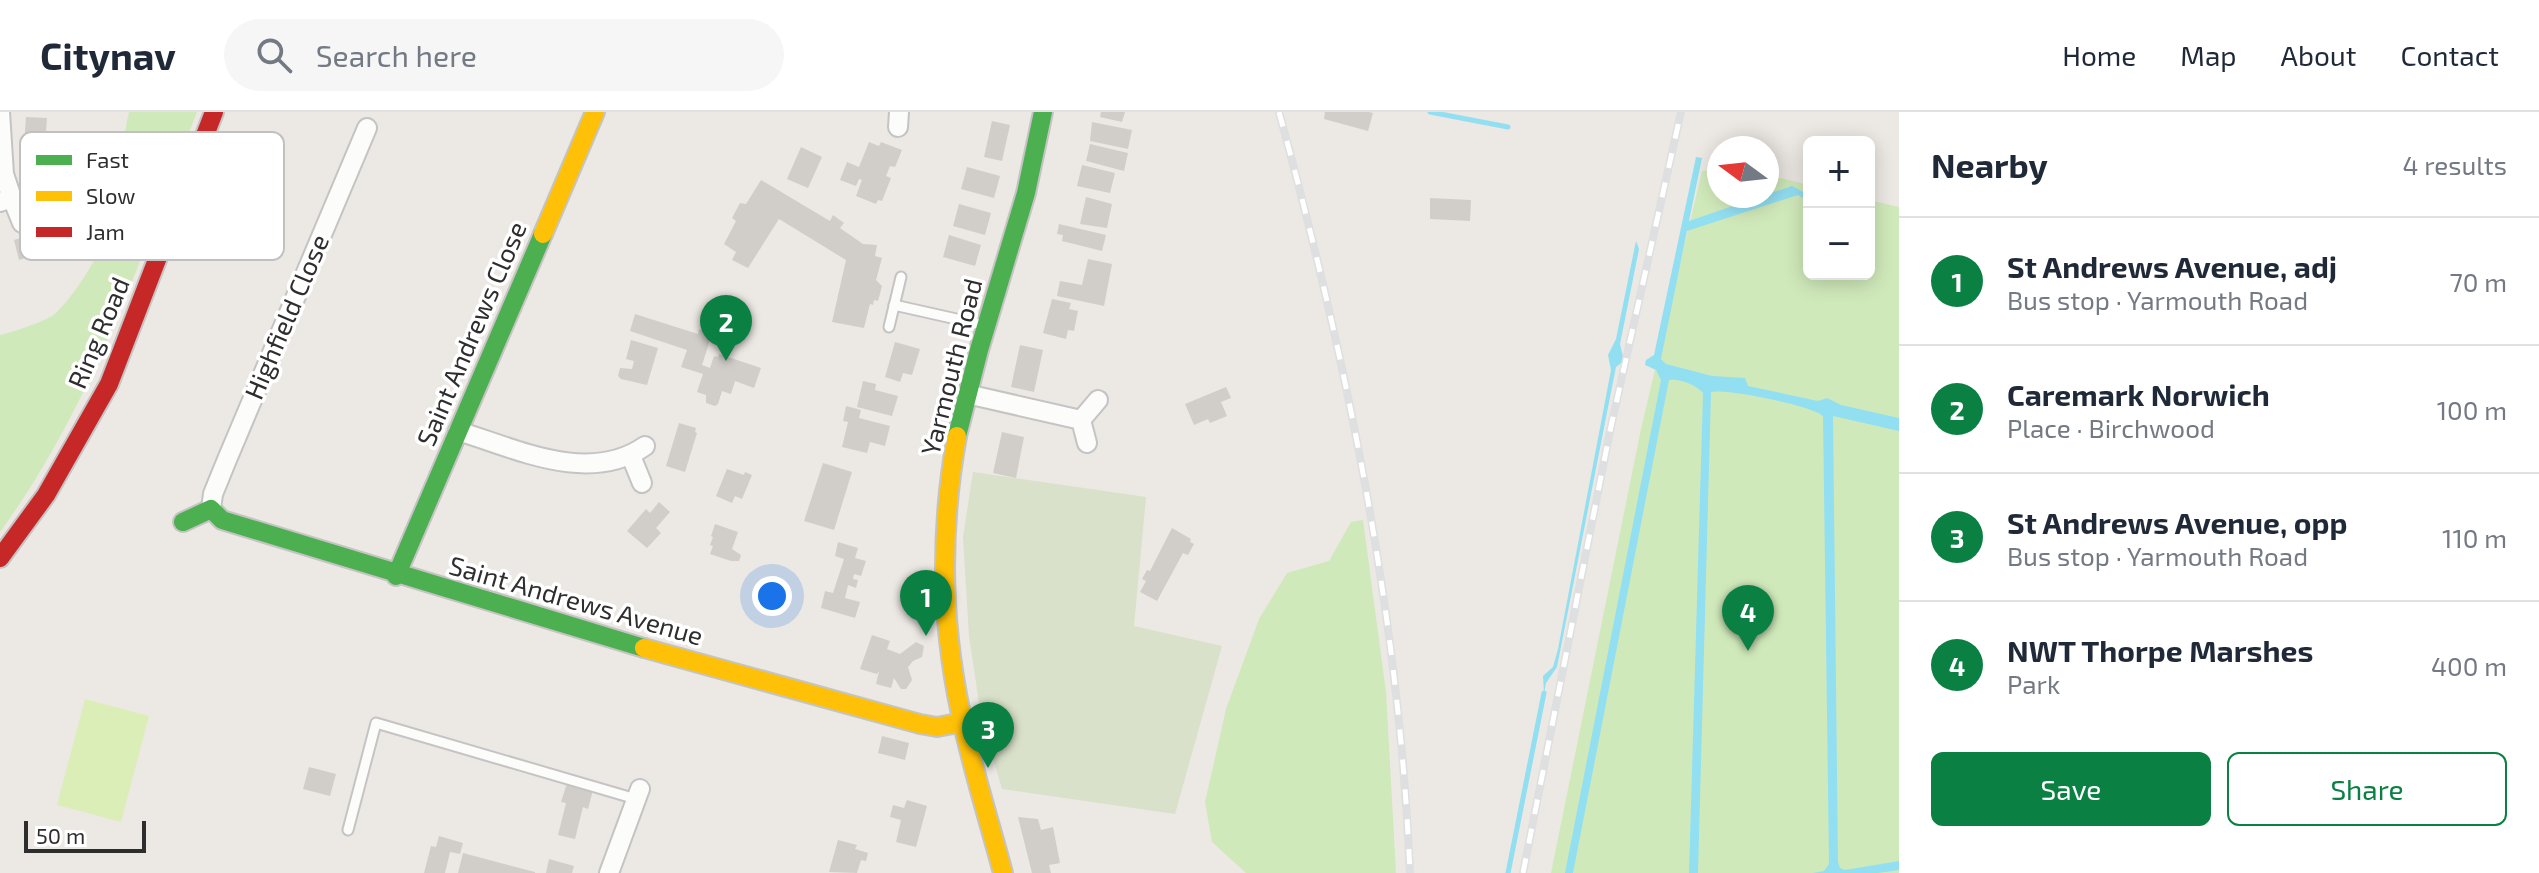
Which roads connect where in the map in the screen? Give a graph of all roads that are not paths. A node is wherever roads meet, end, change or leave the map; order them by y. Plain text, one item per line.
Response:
1 (0, 112) edge
2 (214, 112) edge
3 (595, 112) edge
4 (1043, 112) edge
5 (367, 128) dead end
6 (206, 132) edge
7 (6, 200) edge
8 (20, 220) edge
9 (157, 260) edge
10 (901, 277) dead end
11 (894, 305) junction
12 (987, 326) junction
13 (889, 327) dead end
14 (967, 394) junction
15 (1098, 400) dead end
16 (1081, 420) junction
17 (458, 431) junction
18 (1087, 443) dead end
19 (642, 483) dead end
20 (211, 509) junction
21 (183, 522) dead end
22 (0, 558) edge
23 (396, 576) junction
24 (963, 722) junction
25 (638, 794) joint
26 (348, 830) dead end
27 (609, 873) edge
28 (1003, 873) edge

1 - 7 street
2 - 6 main road, Ring Road
3 - 17 main road, Saint Andrews Close
4 - 12 main road, Yarmouth Road
5 - 20 street, Highfield Close
7 - 8 street
9 - 22 main road, Ring Road
10 - 11 lane
11 - 12 lane
11 - 13 lane
12 - 14 main road, Yarmouth Road
14 - 16 street
14 - 24 main road, Yarmouth Road
15 - 16 street
16 - 18 street
17 - 19 street
17 - 23 main road, Saint Andrews Close
20 - 21 main road
20 - 23 main road, Saint Andrews Avenue
23 - 24 main road, Saint Andrews Avenue
24 - 28 main road, Yarmouth Road
25 - 26 lane
25 - 27 street

